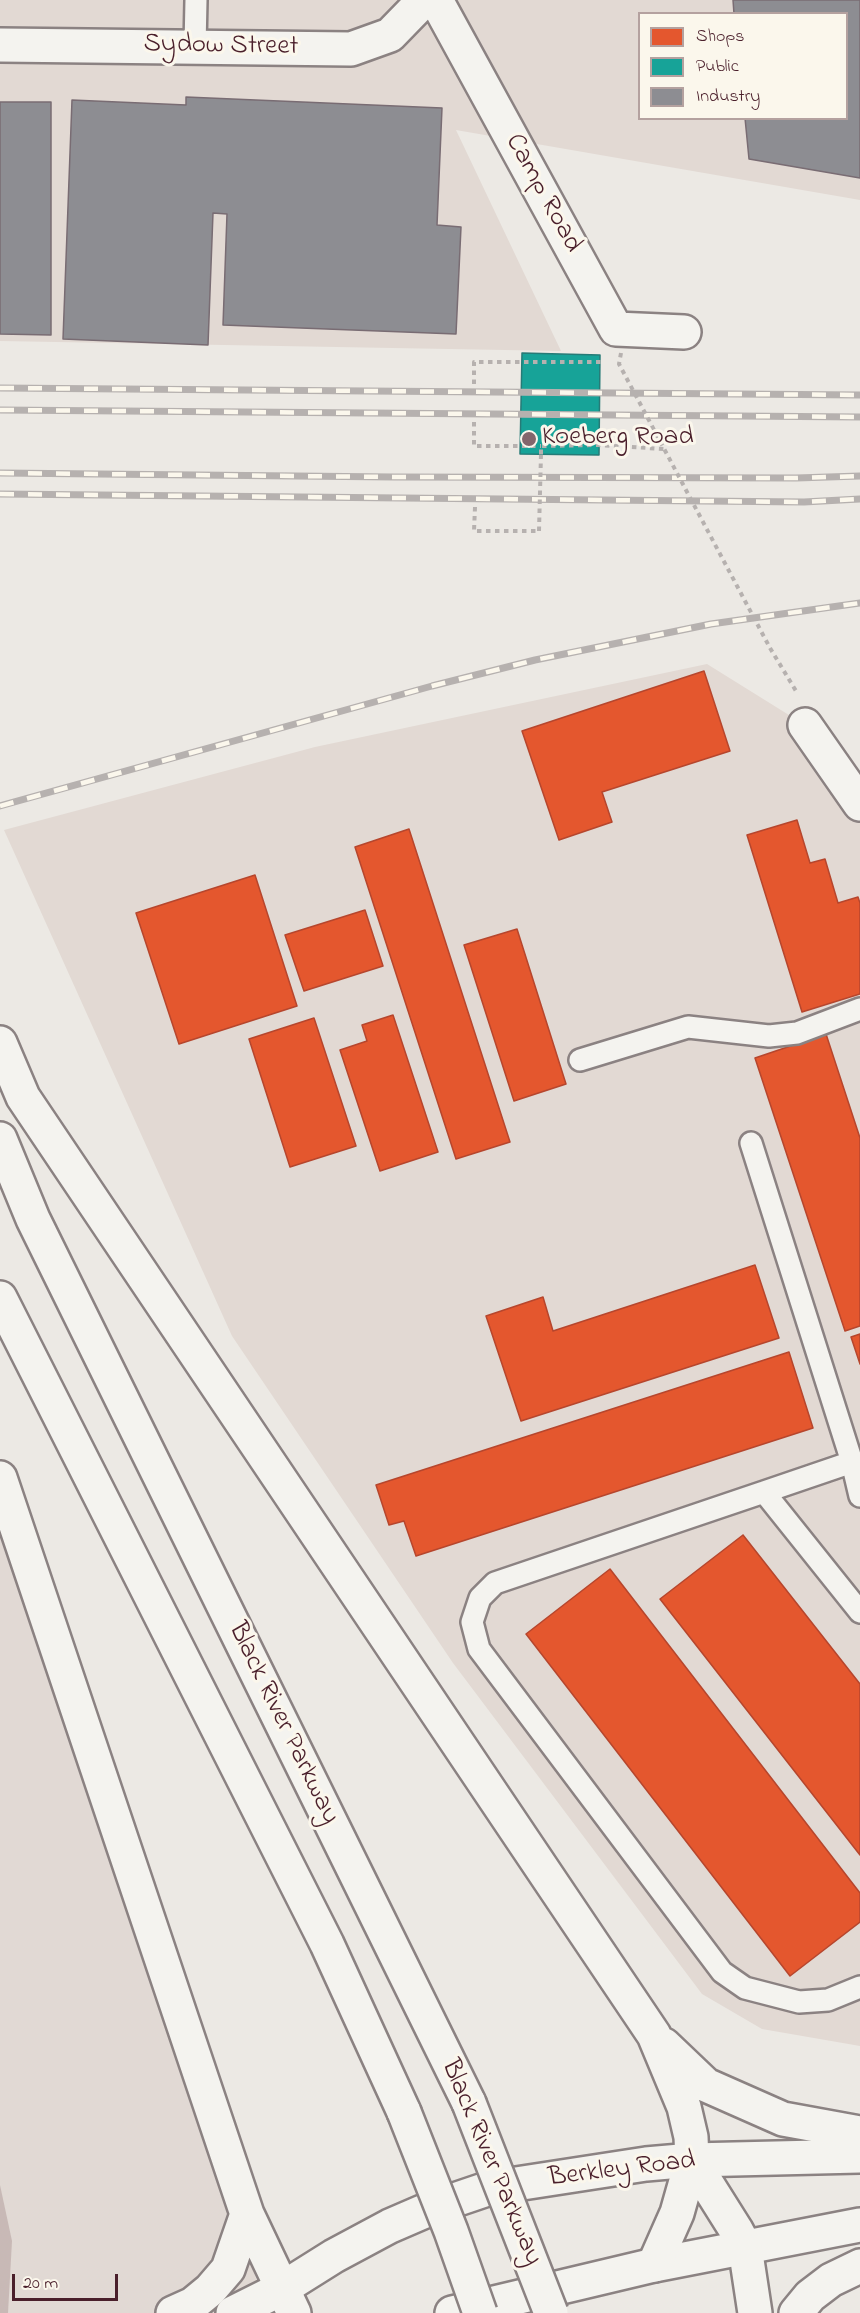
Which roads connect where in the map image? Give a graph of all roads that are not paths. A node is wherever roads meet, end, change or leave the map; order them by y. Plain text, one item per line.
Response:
1 (196, 0) edge
2 (424, 0) edge
3 (436, 0) edge
4 (0, 45) edge
5 (195, 47) junction
6 (684, 332) dead end
7 (802, 710) road end
8 (857, 794) edge
9 (860, 1009) edge
10 (0, 1043) edge
11 (580, 1060) dead end
12 (0, 1139) edge
13 (751, 1143) dead end
14 (0, 1298) edge
15 (852, 1462) junction
16 (0, 1478) edge
17 (764, 1492) junction
18 (860, 1496) edge
19 (860, 1612) edge
20 (860, 1988) edge
21 (654, 2035) junction
22 (860, 2133) edge
23 (860, 2156) edge
24 (692, 2160) junction
25 (247, 2214) junction
26 (860, 2225) edge
27 (745, 2247) junction
28 (654, 2265) junction
29 (860, 2266) edge
30 (288, 2300) edge
31 (173, 2313) edge
32 (233, 2313) edge
33 (452, 2313) edge
34 (480, 2313) edge
35 (552, 2313) edge
36 (755, 2313) edge
37 (796, 2313) edge

1 - 5 lane
2 - 5 main road, Sydow Street
3 - 6 main road, Camp Road
4 - 5 main road, Sydow Street
7 - 8 main road
9 - 11 lane
10 - 21 main road
12 - 35 main road, Black River Parkway, bridge
13 - 15 lane
14 - 34 main road, bridge
15 - 17 lane
15 - 18 lane
16 - 25 main road
17 - 19 lane
17 - 20 lane
21 - 22 main road
21 - 24 main road
23 - 24 main road, Berkley Road
24 - 27 main road
24 - 28 main road
24 - 30 main road, Berkley Road
25 - 30 main road
25 - 31 main road
26 - 27 main road
27 - 28 main road
27 - 36 main road
28 - 33 main road
29 - 37 main road
30 - 32 main road, Berkley Road

